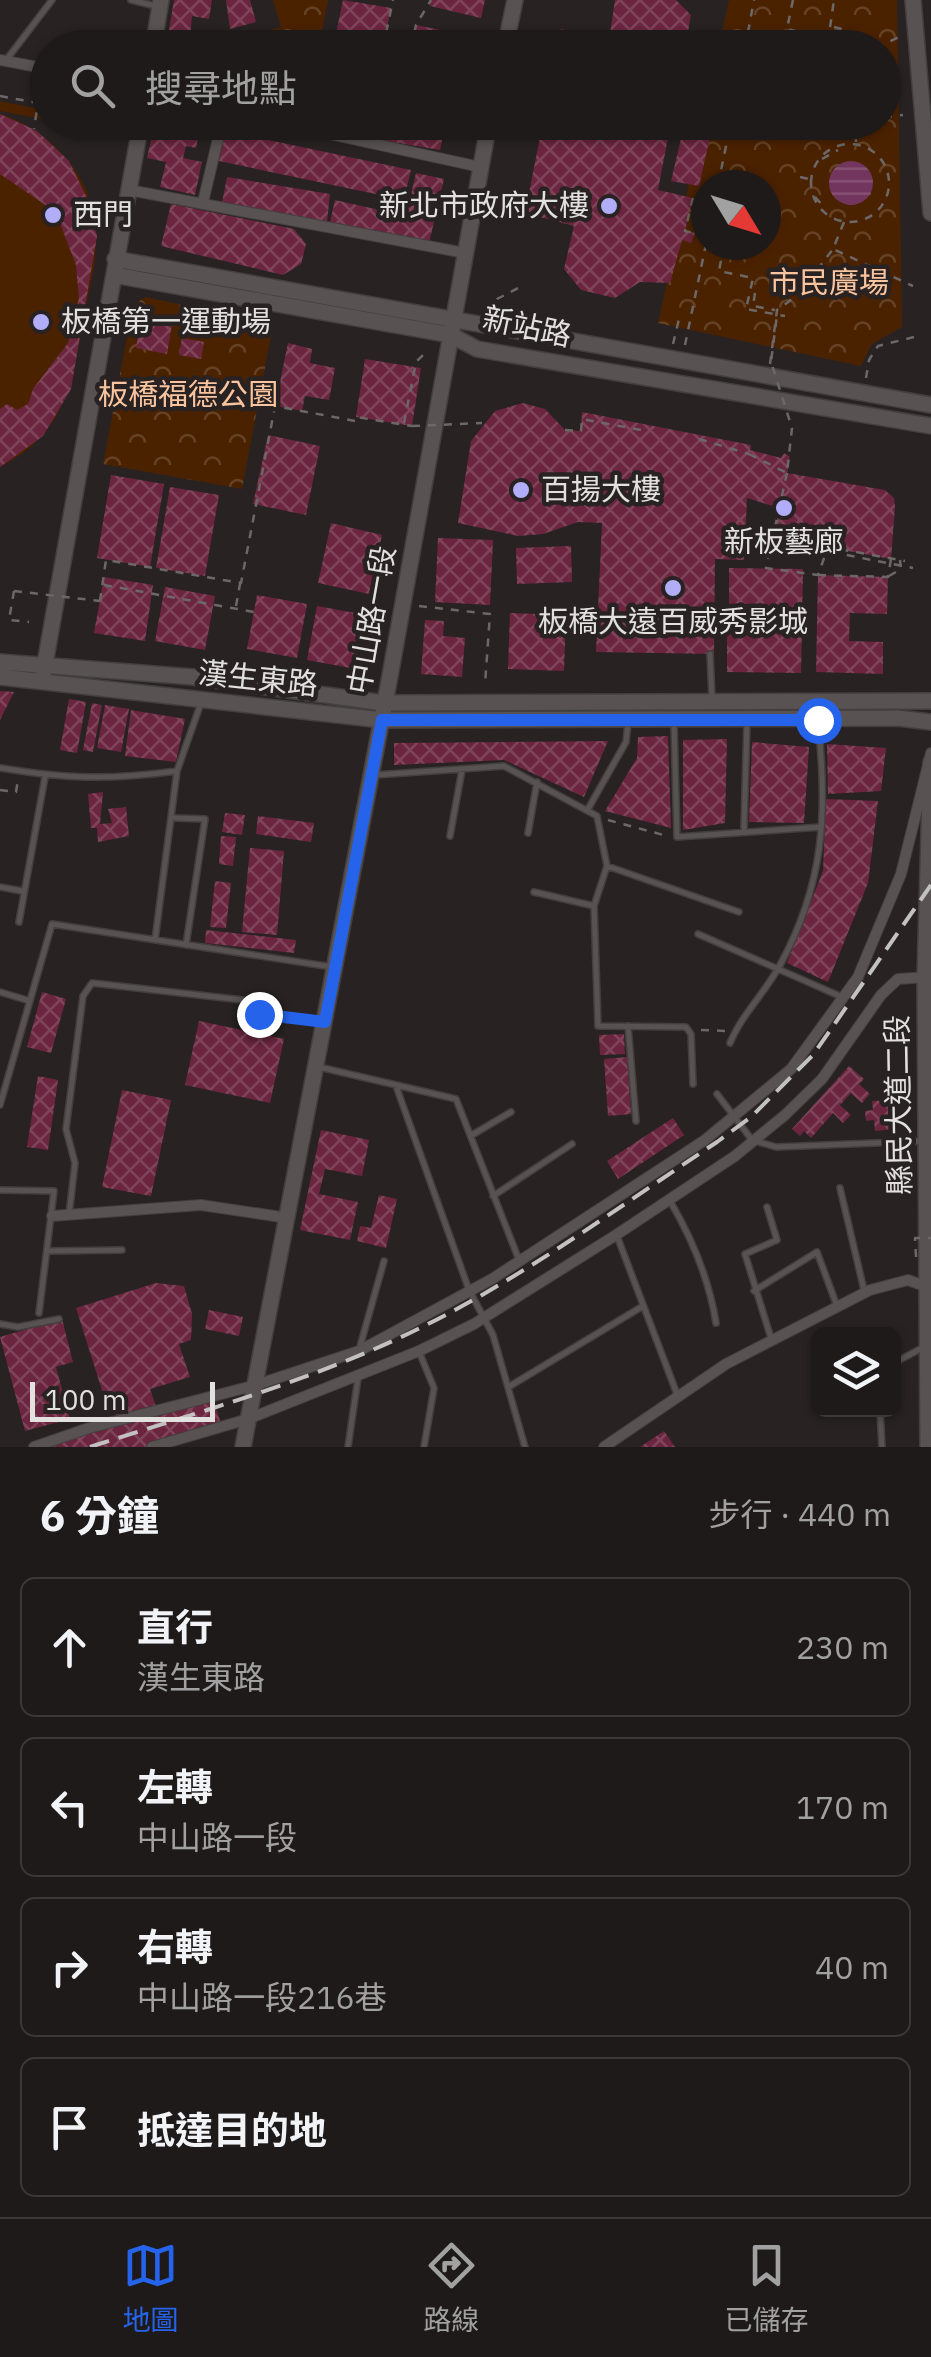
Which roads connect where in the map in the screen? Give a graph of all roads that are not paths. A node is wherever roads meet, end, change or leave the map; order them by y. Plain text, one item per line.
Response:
1 (52, 0) edge
2 (132, 0) edge
3 (515, 0) edge
4 (914, 0) edge
5 (160, 4) edge
6 (156, 30) edge
7 (509, 30) edge
8 (2, 61) edge
9 (30, 66) edge
10 (137, 140) edge
11 (218, 140) edge
12 (356, 140) edge
13 (486, 140) edge
14 (480, 167) junction
15 (129, 190) junction
16 (203, 202) junction
17 (931, 213) edge
18 (465, 253) junction
19 (114, 267) junction
20 (452, 326) junction
21 (931, 405) edge
22 (931, 426) edge
23 (710, 654) dead end
24 (0, 662) edge
25 (44, 673) junction
26 (0, 677) edge
27 (202, 700) junction
28 (712, 700) junction
29 (931, 700) edge
30 (384, 702) junction
31 (382, 720) junction
32 (818, 720) junction
33 (629, 721) junction
34 (674, 721) junction
35 (747, 721) junction
36 (931, 722) edge
37 (931, 753) edge
38 (931, 762) edge
39 (1, 768) edge
40 (462, 769) junction
41 (177, 772) junction
42 (372, 776) junction
43 (46, 777) junction
44 (538, 780) junction
45 (588, 809) junction
46 (174, 818) junction
47 (821, 827) junction
48 (744, 829) junction
49 (528, 833) dead end
50 (450, 836) dead end
51 (607, 866) junction
52 (0, 887) edge
53 (23, 891) junction
54 (534, 892) dead end
55 (594, 906) junction
56 (739, 912) dead end
57 (19, 922) dead end
58 (698, 934) dead end
59 (155, 940) junction
60 (186, 945) junction
61 (780, 966) junction
62 (335, 968) junction
63 (928, 977) edge
64 (0, 992) edge
65 (843, 998) junction
66 (30, 1001) junction
67 (325, 1022) junction
68 (628, 1026) junction
69 (730, 1044) dead end
70 (316, 1067) junction
71 (692, 1084) dead end
72 (396, 1086) junction
73 (716, 1094) dead end
74 (0, 1104) edge
75 (511, 1112) dead end
76 (732, 1118) junction
77 (636, 1120) dead end
78 (472, 1135) junction
79 (752, 1140) junction
80 (927, 1140) junction
81 (572, 1144) dead end
82 (840, 1188) dead end
83 (0, 1190) edge
84 (493, 1196) junction
85 (669, 1198) junction
86 (766, 1207) dead end
87 (69, 1214) junction
88 (52, 1216) junction
89 (288, 1218) junction
90 (616, 1236) junction
91 (122, 1250) dead end
92 (48, 1252) junction
93 (518, 1260) junction
94 (384, 1261) dead end
95 (930, 1288) edge
96 (469, 1290) junction
97 (754, 1290) junction
98 (864, 1293) junction
99 (642, 1306) junction
100 (838, 1307) junction
101 (39, 1313) dead end
102 (484, 1318) junction
103 (59, 1319) dead end
104 (716, 1323) dead end
105 (0, 1324) edge
106 (772, 1341) junction
107 (929, 1345) edge
108 (359, 1350) junction
109 (419, 1351) junction
110 (901, 1360) edge
111 (358, 1375) junction
112 (256, 1385) junction
113 (510, 1386) junction
114 (678, 1397) junction
115 (880, 1417) edge
116 (248, 1419) junction
117 (612, 1445) edge
118 (34, 1447) edge
119 (152, 1447) edge
120 (243, 1447) edge
121 (348, 1447) edge
122 (424, 1447) edge
123 (525, 1447) edge
124 (882, 1447) edge
125 (928, 1447) edge

1 - 8 lane
2 - 5 lane
3 - 7 street
4 - 17 street
5 - 6 street
8 - 9 street
10 - 15 street
11 - 16 street
12 - 14 street
13 - 14 street, 中山路一段
14 - 18 street, 中山路一段
15 - 16 street
15 - 19 street
16 - 18 street
18 - 20 street, 中山路一段
19 - 20 street, 新站路
19 - 25 street
20 - 21 street, 新站路
20 - 22 street, 新站路
20 - 30 street, 中山路一段
23 - 28 lane
24 - 25 street, 漢生東路
25 - 26 street, 漢生東路
25 - 27 street, 漢生東路
25 - 30 street, 漢生東路
27 - 31 street, 漢生東路
27 - 41 lane
28 - 29 street, 漢生東路
28 - 30 street, 漢生東路
30 - 31 street, 中山路一段
31 - 33 street, 漢生東路
31 - 42 street, 中山路一段
32 - 35 street, 漢生東路
32 - 36 street, 漢生東路
32 - 47 lane
33 - 34 street, 漢生東路
33 - 45 lane
34 - 35 street, 漢生東路
34 - 48 lane
35 - 48 lane
37 - 65 street
38 - 63 street, 縣民大道二段
39 - 43 lane
40 - 42 lane
40 - 44 lane
40 - 50 lane
41 - 43 lane
41 - 46 lane
42 - 62 street, 中山路一段
43 - 53 lane
44 - 45 lane
44 - 49 lane
45 - 51 lane
46 - 59 lane
46 - 60 lane
47 - 48 lane
47 - 61 lane
51 - 55 lane
51 - 56 lane
52 - 53 lane
53 - 57 lane
54 - 55 lane
55 - 68 lane
58 - 61 lane
59 - 60 lane
59 - 66 lane
60 - 62 lane
61 - 65 lane
61 - 69 lane
62 - 67 street, 中山路一段
63 - 79 street
63 - 80 street, 縣民大道二段
64 - 66 lane
65 - 76 street
66 - 74 lane
67 - 70 street, 中山路一段
67 - 87 lane
68 - 71 lane
68 - 77 lane
70 - 72 lane
70 - 89 street, 中山路一段
72 - 78 lane
72 - 96 lane
73 - 76 lane
75 - 78 lane
76 - 79 lane
76 - 93 street
78 - 84 lane
79 - 80 lane
79 - 85 street
80 - 95 street, 縣民大道二段
81 - 84 lane
82 - 98 lane
83 - 88 lane
84 - 93 lane
85 - 90 street
85 - 104 lane
86 - 97 lane
87 - 88 street
87 - 89 street
88 - 92 lane
89 - 112 street, 中山路一段
90 - 99 lane
90 - 102 street
91 - 92 lane
92 - 101 lane
93 - 96 street
94 - 108 lane
95 - 98 street
95 - 107 street, 縣民大道二段
96 - 102 lane
96 - 108 street
97 - 100 lane
97 - 106 lane
98 - 100 street
99 - 113 lane
99 - 114 lane
100 - 106 street
102 - 109 street
102 - 113 lane
103 - 105 lane
106 - 114 street
107 - 110 lane
107 - 125 street, 縣民大道二段
108 - 112 street
109 - 111 street
109 - 122 lane
111 - 116 street
111 - 121 lane
112 - 116 street, 中山路一段
112 - 118 street
113 - 123 lane
114 - 117 street
115 - 124 lane
116 - 119 street
116 - 120 street, 中山路一段

